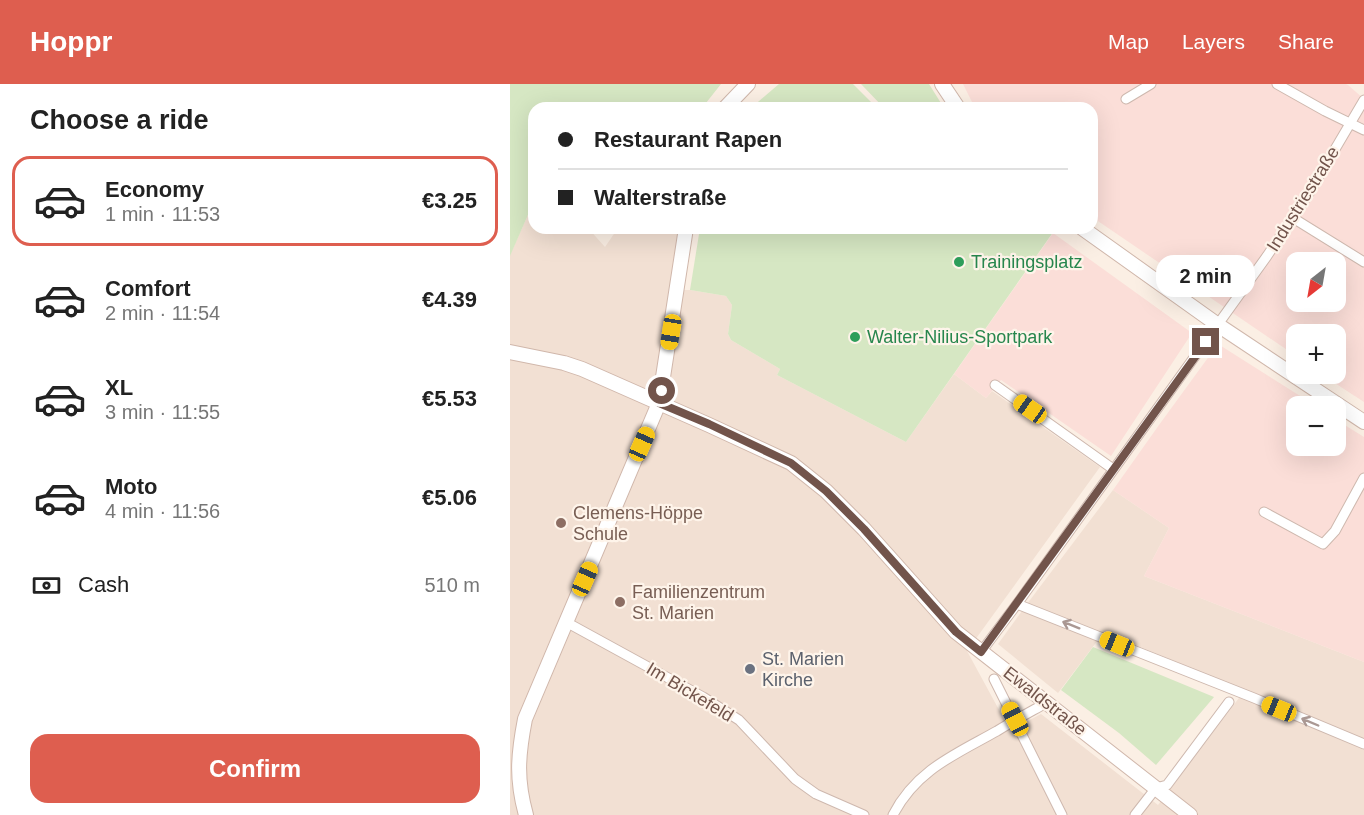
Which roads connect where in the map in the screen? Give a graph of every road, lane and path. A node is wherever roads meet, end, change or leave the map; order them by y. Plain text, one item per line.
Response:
1 (748, 84) edge
2 (942, 84) edge
3 (1151, 84) edge
4 (1277, 84) edge
5 (1126, 99) dead end
6 (1364, 100) edge
7 (731, 102) edge
8 (954, 102) edge
9 (1350, 123) junction
10 (1364, 130) edge
11 (1293, 218) junction
12 (685, 234) edge
13 (1091, 234) edge
14 (1364, 262) edge
15 (1218, 325) junction
16 (510, 352) edge
17 (995, 385) dead end
18 (659, 403) junction
19 (1364, 422) edge
20 (1113, 469) junction
21 (1364, 478) edge
22 (1264, 512) dead end
23 (1017, 604) junction
24 (566, 622) junction
25 (981, 652) junction
26 (994, 679) dead end
27 (1229, 702) dead end
28 (1046, 703) junction
29 (1015, 719) junction
30 (515, 744) edge
31 (1364, 744) edge
32 (1156, 788) junction
33 (526, 815) edge
34 (864, 815) edge
35 (893, 815) edge
36 (1062, 815) edge
37 (1135, 815) edge
38 (1190, 815) edge

1 - 7 street
2 - 8 street
3 - 5 street
4 - 9 street
6 - 9 street, Industriestraße
9 - 10 street
9 - 11 street, Industriestraße
11 - 14 street
11 - 15 street, Industriestraße
12 - 18 street
13 - 15 street
15 - 19 street
15 - 20 street, Industriestraße
16 - 18 street, Ewaldstraße
17 - 20 street
18 - 24 street
18 - 25 street, Ewaldstraße
20 - 23 street, Industriestraße
21 - 22 street
23 - 25 street, Industriestraße
31 -> 23 street
24 - 30 street
24 - 34 street, Im Bickefeld
25 - 28 street, Ewaldstraße
26 - 29 street
27 - 32 street
28 - 29 street
28 - 32 street, Ewaldstraße
29 - 35 street
29 - 36 street
30 - 33 street
32 - 37 street
32 - 38 street, Ewaldstraße

